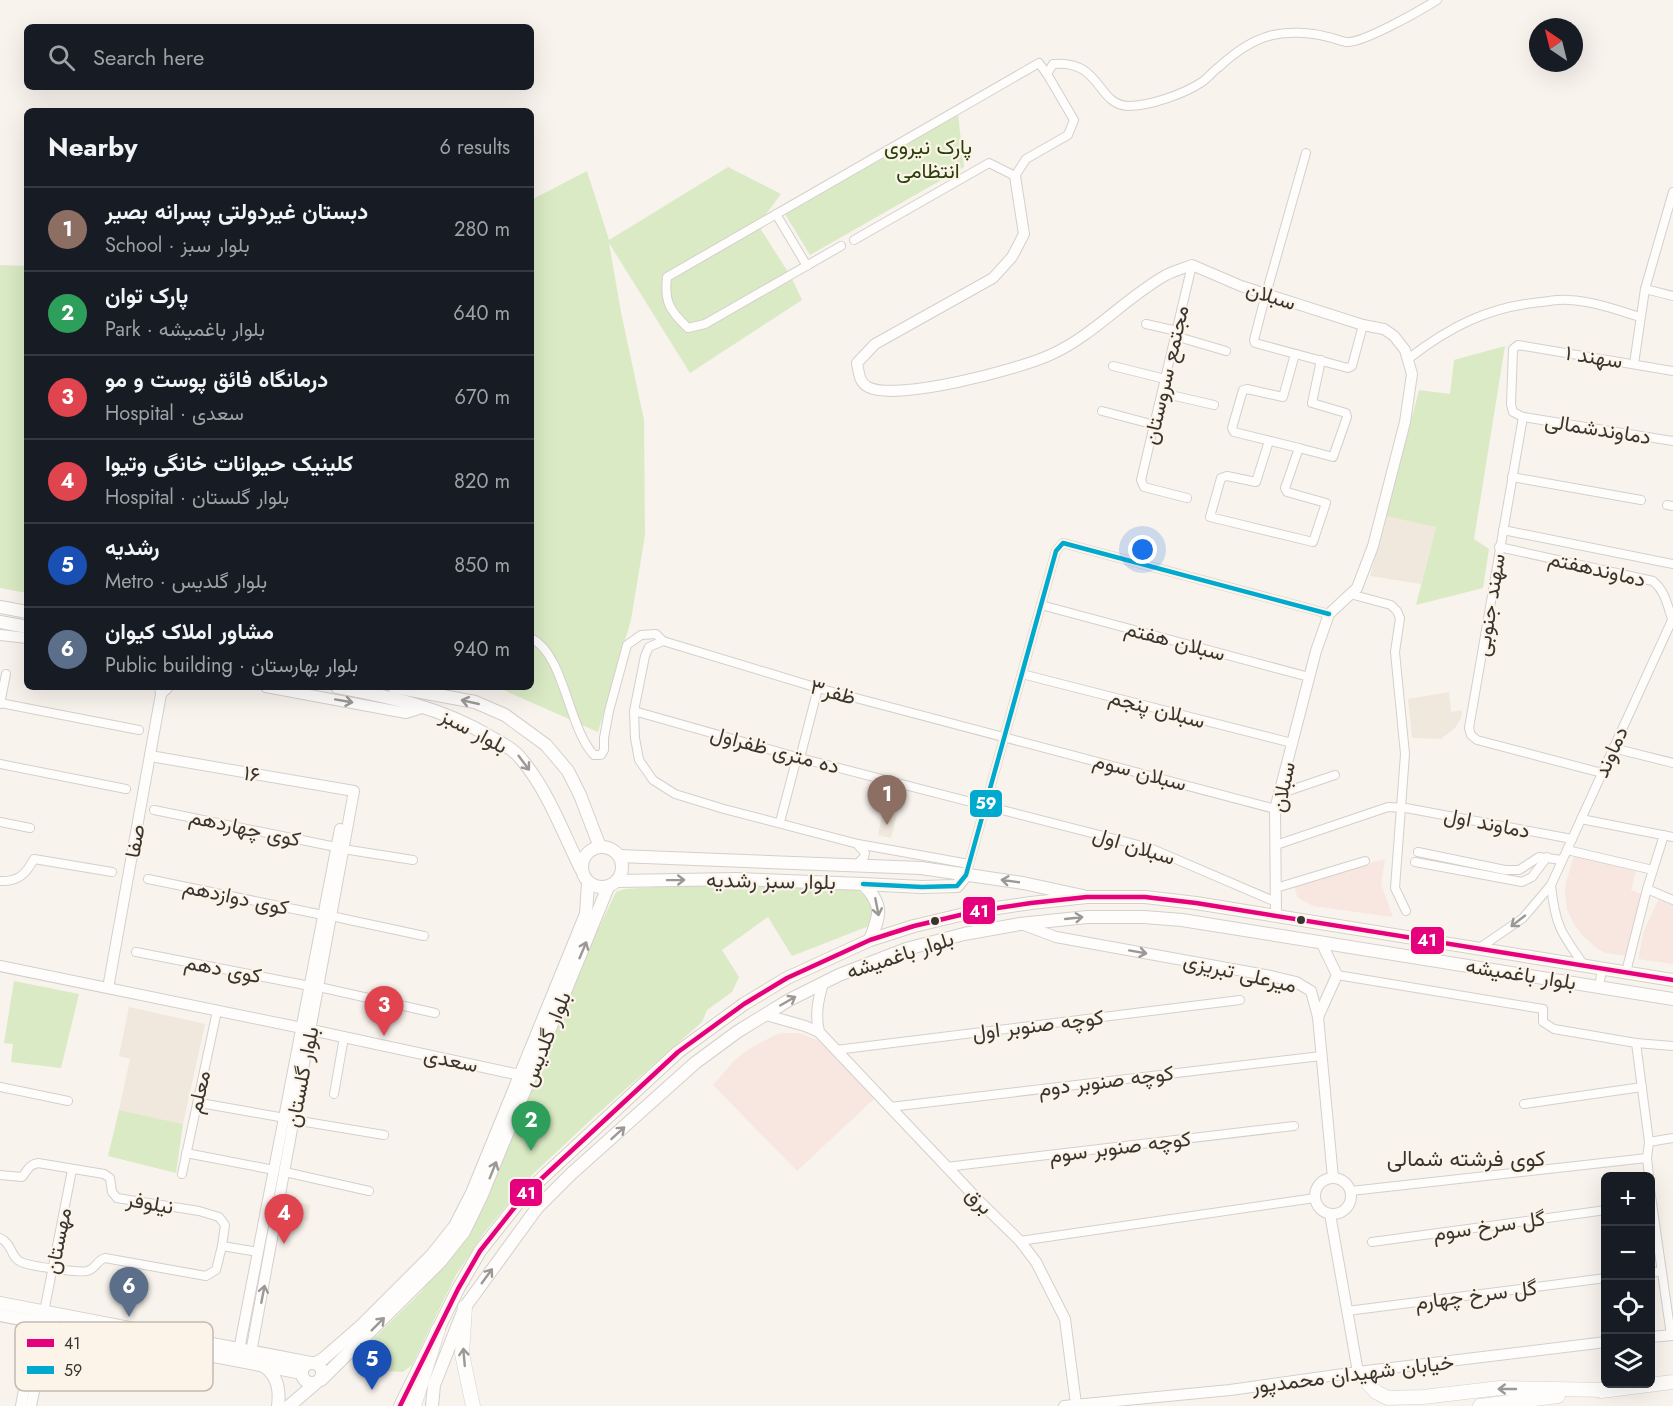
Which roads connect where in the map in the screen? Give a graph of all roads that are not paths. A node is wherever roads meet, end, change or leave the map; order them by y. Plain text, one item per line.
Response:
1 (1437, 0) edge
2 (1047, 74) junction
3 (1306, 153) dead end
4 (1015, 176) junction
5 (1673, 192) edge
6 (776, 214) junction
7 (1669, 221) edge
8 (854, 240) dead end
9 (841, 246) dead end
10 (1192, 265) junction
11 (807, 266) junction
12 (1645, 289) junction
13 (1673, 296) edge
14 (1264, 299) junction
15 (1640, 317) junction
16 (1146, 324) dead end
17 (1363, 325) junction
18 (1176, 334) junction
19 (1226, 351) dead end
20 (1295, 354) junction
21 (1408, 359) junction
22 (1321, 360) junction
23 (1634, 364) junction
24 (1113, 366) dead end
25 (1673, 371) edge
26 (1166, 379) junction
27 (1162, 393) junction
28 (1214, 405) dead end
29 (1102, 411) dead end
30 (1523, 417) junction
31 (1155, 424) junction
32 (1269, 441) junction
33 (1673, 441) edge
34 (1299, 448) junction
35 (1512, 477) junction
36 (1187, 498) dead end
37 (1641, 500) dead end
38 (1503, 530) junction
39 (1499, 547) junction
40 (1673, 564) edge
41 (1350, 594) junction
42 (1041, 605) junction
43 (0, 607) edge
44 (24, 611) edge
45 (1329, 614) junction
46 (1672, 618) edge
47 (0, 622) edge
48 (22, 626) edge
49 (0, 634) edge
50 (24, 638) edge
51 (534, 640) edge
52 (663, 641) junction
53 (6, 674) dead end
54 (1022, 674) junction
55 (1309, 677) junction
56 (818, 688) junction
57 (163, 690) edge
58 (282, 690) edge
59 (354, 690) edge
60 (410, 690) edge
61 (0, 703) edge
62 (425, 707) junction
63 (634, 711) junction
64 (139, 730) dead end
65 (1005, 736) junction
66 (1292, 744) junction
67 (1613, 748) junction
68 (150, 756) junction
69 (799, 757) junction
70 (1673, 763) edge
71 (0, 764) edge
72 (1602, 773) junction
73 (1335, 775) dead end
74 (126, 789) dead end
75 (350, 790) joint
76 (1279, 794) junction
77 (986, 804) junction
78 (1402, 808) junction
79 (1275, 809) junction
80 (154, 810) dead end
81 (1581, 819) junction
82 (0, 822) edge
83 (780, 822) junction
84 (30, 828) dead end
85 (1673, 828) edge
86 (1668, 836) edge
87 (1572, 839) junction
88 (858, 844) junction
89 (1276, 845) junction
90 (1662, 845) dead end
91 (600, 847) junction
92 (340, 848) junction
93 (1567, 850) junction
94 (1418, 852) dead end
95 (619, 856) junction
96 (1547, 857) junction
97 (413, 860) dead end
98 (1562, 860) junction
99 (1365, 861) dead end
100 (1415, 862) dead end
101 (857, 864) junction
102 (581, 869) junction
103 (968, 869) junction
104 (1653, 870) junction
105 (112, 872) dead end
106 (148, 879) dead end
107 (0, 881) edge
108 (588, 883) junction
109 (613, 884) junction
110 (863, 884) junction
111 (1551, 885) junction
112 (1276, 888) junction
113 (1647, 889) junction
114 (1087, 897) junction
115 (1673, 900) edge
116 (1276, 902) junction
117 (1406, 911) dead end
118 (327, 915) junction
119 (1276, 916) junction
120 (1020, 924) junction
121 (424, 936) dead end
122 (870, 940) junction
123 (1321, 942) junction
124 (1478, 950) junction
125 (136, 952) dead end
126 (1584, 965) junction
127 (0, 966) edge
128 (1602, 969) junction
129 (1626, 972) junction
130 (1337, 975) junction
131 (1673, 980) edge
132 (823, 983) junction
133 (314, 987) junction
134 (1599, 987) junction
135 (108, 988) junction
136 (1673, 999) edge
137 (1240, 1000) dead end
138 (217, 1011) junction
139 (435, 1013) dead end
140 (766, 1015) junction
141 (1317, 1017) junction
142 (307, 1029) junction
143 (819, 1032) junction
144 (344, 1037) junction
145 (1636, 1043) junction
146 (1673, 1046) edge
147 (836, 1050) junction
148 (1321, 1056) junction
149 (525, 1077) junction
150 (0, 1087) edge
151 (1642, 1087) junction
152 (334, 1094) dead end
153 (68, 1101) dead end
154 (206, 1104) dead end
155 (1524, 1104) dead end
156 (891, 1107) junction
157 (290, 1119) junction
158 (1294, 1126) dead end
159 (384, 1135) dead end
160 (1673, 1138) edge
161 (1649, 1142) junction
162 (186, 1153) junction
163 (1647, 1158) junction
164 (946, 1167) junction
165 (72, 1170) junction
166 (279, 1171) junction
167 (1649, 1172) edge
168 (182, 1174) dead end
169 (0, 1175) edge
170 (1333, 1178) junction
171 (369, 1191) dead end
172 (1351, 1191) junction
173 (1315, 1198) junction
174 (1601, 1211) edge
175 (1330, 1214) junction
176 (1654, 1226) edge
177 (0, 1238) edge
178 (1020, 1241) junction
179 (1372, 1242) dead end
180 (222, 1246) junction
181 (258, 1252) junction
182 (271, 1254) junction
183 (53, 1268) junction
184 (1661, 1271) junction
185 (1655, 1272) edge
186 (1601, 1279) edge
187 (0, 1303) edge
188 (465, 1307) junction
189 (1347, 1311) junction
190 (0, 1316) edge
191 (44, 1316) junction
192 (42, 1322) edge
193 (43, 1322) edge
194 (74, 1322) edge
195 (438, 1330) junction
196 (1672, 1335) edge
197 (1655, 1337) edge
198 (1601, 1342) edge
199 (213, 1350) edge
200 (244, 1356) junction
201 (313, 1363) junction
202 (264, 1366) junction
203 (1358, 1372) junction
204 (302, 1373) junction
205 (318, 1381) junction
206 (1673, 1382) edge
207 (434, 1385) junction
208 (1608, 1390) junction
209 (25, 1391) edge
210 (33, 1391) edge
211 (1076, 1404) junction
212 (21, 1406) edge
213 (31, 1406) edge
214 (278, 1406) edge
215 (289, 1406) edge
216 (400, 1406) edge
217 (414, 1406) edge
218 (427, 1406) edge
219 (432, 1406) edge
220 (473, 1406) edge
221 (1064, 1406) edge
222 (1480, 1406) edge

1 - 2 street
2 - 4 street
2 - 6 street
3 - 14 street
4 - 8 street
4 - 10 street
5 - 7 street
6 - 11 street
6 - 11 street
7 - 12 street
9 - 11 street
10 - 14 street, سبلان
10 - 18 street, مجتمع سروستان
12 - 13 street
12 - 15 street
14 - 17 street, سبلان
14 - 20 street
15 - 21 street
15 - 23 street
16 - 18 street
17 - 21 street, سبلان
17 - 22 street
18 - 19 street
18 - 26 street, مجتمع سروستان
20 - 22 street
20 - 32 street
21 - 41 street, سبلان
22 - 34 street
23 - 25 street, سهند ۱
23 - 30 street, سهند ۱
24 - 26 street
26 - 27 street, مجتمع سروستان
27 - 28 street
27 - 31 street, مجتمع سروستان
29 - 31 street
30 - 33 street, دماوندشمالی
30 - 35 street, سهند جنوبی
31 - 36 street, مجتمع سروستان
32 - 34 street
32 - 34 street
35 - 37 street
35 - 38 street, سهند جنوبی
38 - 39 street, سهند جنوبی
38 - 40 street
39 - 46 street, دماوندهفتم
39 - 72 street, سهند جنوبی
41 - 45 street, سبلان
41 - 78 street
42 - 45 street
42 - 54 street
42 - 55 street, سبلان هفتم
43 - 44 main road
45 - 55 street, سبلان
46 - 67 street, دماوند
47 - 48 main road
48 - 49 main road
49 - 50 street
51 - 52 street, ظفر۳
52 - 56 street, ظفر۳
52 - 63 street
53 - 61 street
54 - 65 street
54 - 66 street, سبلان پنجم
55 - 66 street, سبلان
56 - 65 street, ظفر۳
56 - 69 street
57 - 68 street, صفا
58 -> 62 street
59 - 62 main road, بلوار سبز
91 -> 60 main road, بلوار سبز
61 - 64 street
62 -> 102 main road, بلوار سبز
63 - 69 street, ده متری ظفراول
63 - 83 street
65 - 77 street
65 - 79 street, سبلان سوم
66 - 76 street, سبلان
67 - 70 street
67 - 72 street, دماوند
68 - 75 street, ۱۶
68 - 135 street, صفا
69 - 77 street, ده متری ظفراول
69 - 83 street
71 - 74 street
72 - 81 street, دماوند
73 - 76 street
75 - 92 street, بلوار گلستان
76 - 79 street, سبلان
77 - 103 street
77 - 116 street, سبلان اول
78 - 87 street, دماوند اول
78 - 89 street, دماوند اول
78 - 117 street
79 - 89 street, سبلان
80 - 92 street, کوی چهاردهم
81 - 86 street
81 - 87 street, دماوند
82 - 84 street
83 - 88 street
85 - 86 street
86 - 90 street
86 - 104 street
87 - 93 street, دماوند
88 - 101 street
88 - 103 street
89 - 112 street, سبلان
91 - 95 main road
91 - 102 main road
92 - 97 street, کوی چهاردهم
92 - 118 street, بلوار گلستان
93 - 98 street, دماوند
93 - 104 street
94 - 96 street
95 - 101 main road
95 - 109 main road
96 - 98 street
96 - 100 street
98 - 111 street, دماوند
99 - 112 street
101 - 103 main road
102 - 108 main road
103 - 110 main road
114 -> 103 main road
104 - 113 street
105 - 107 street
106 - 118 street, کوی دوازدهم
108 - 109 main road
108 - 149 main road, بلوار گلدیس
109 -> 110 main road, بلوار سبز رشدیه
149 -> 109 main road, بلوار گلدیس
110 -> 122 main road, بلوار سبز رشدیه
111 -> 124 street
111 - 126 street
112 - 116 street, سبلان
113 - 115 street
113 - 129 street
114 - 119 main road, بلوار باغمیشه
114 - 122 main road, بلوار باغمیشه
116 - 119 street, سبلان
118 - 121 street, کوی دوازدهم
118 - 133 street, بلوار گلستان
119 - 124 main road, بلوار باغمیشه
120 -> 123 main road, بلوار باغمیشه
120 - 132 main road, بلوار باغمیشه
120 -> 141 street, میرعلی تبریزی
122 - 195 main road, بلوار باغمیشه
123 - 130 street
123 - 134 main road, بلوار باغمیشه
124 - 126 main road, بلوار باغمیشه
125 - 133 street, کوی دهم
126 - 128 main road, بلوار باغمیشه
127 - 135 street, سعدی
128 - 129 main road, بلوار باغمیشه
128 - 134 street
129 - 131 main road, بلوار باغمیشه
130 - 141 street
130 - 145 street
140 -> 132 main road, بلوار باغمیشه
132 - 143 street
133 - 139 street, کوی دهم
133 - 142 street, بلوار گلستان
134 - 136 main road, بلوار باغمیشه
135 - 138 street, سعدی
137 - 147 street, کوچه صنوبر اول
138 - 142 street, سعدی
138 - 162 street, معلم
140 - 143 street
188 -> 140 main road, بلوار باغمیشه
141 - 148 street, میرعلی تبریزی
142 - 144 street, سعدی
142 - 157 street, بلوار گلستان
143 - 147 street, برق
144 - 149 street, سعدی
144 - 152 street
145 - 146 street
145 - 151 street
147 - 156 street, برق
148 - 156 street, کوچه صنوبر دوم
148 - 170 street, میرعلی تبریزی
149 - 201 main road, بلوار گلدیس
205 -> 149 main road, بلوار گلدیس
150 - 153 street
151 - 155 street
151 - 161 street
154 - 157 street
156 - 164 street, برق
157 - 159 street
157 - 166 street, بلوار گلستان
158 - 164 street, کوچه صنوبر سوم
160 - 161 street
161 - 163 street
162 - 166 street
162 - 168 street, معلم
163 - 167 street
163 - 172 street
164 - 178 street, برق
165 - 169 street, نیلوفر
165 - 180 street, نیلوفر
165 - 183 street, مهستان
166 - 171 street
166 - 181 street, بلوار گلستان
166 - 182 street, بلوار گلستان
170 - 172 street
170 - 173 street
172 - 175 street
173 - 175 street
173 - 178 street
174 - 179 street, گل سرخ سوم
175 - 189 street
176 - 184 street
177 - 183 street, نیلوفر
178 - 211 street, برق
180 - 181 street
180 - 183 street, نیلوفر
181 - 182 street
181 - 200 street, بلوار گلستان
200 -> 182 street, بلوار گلستان
183 - 191 street, مهستان
184 - 185 street
184 - 196 street
186 - 189 street, گل سرخ چهارم
187 - 191 main road
188 - 207 main road, بلوار باغمیشه
220 -> 188 highway
189 - 203 street
190 - 191 main road
191 - 192 street
191 - 193 street
191 - 194 main road
195 - 216 main road, بلوار باغمیشه
195 - 217 highway
196 - 197 street
198 - 203 street, خیابان شهیدان محمدپور
199 - 200 main road
200 - 201 main road
200 - 202 main road
201 - 204 main road
201 - 205 main road
202 - 204 main road
202 - 214 main road
208 -> 203 highway
203 - 211 street, خیابان شهیدان محمدپور
204 - 205 main road
205 - 215 main road, بلوار گلدیس
206 - 208 highway
207 - 218 main road
207 - 219 main road, بلوار باغمیشه
208 - 222 highway
209 - 212 street
210 - 213 street
211 - 221 street, خیابان شهیدان محمدپور

